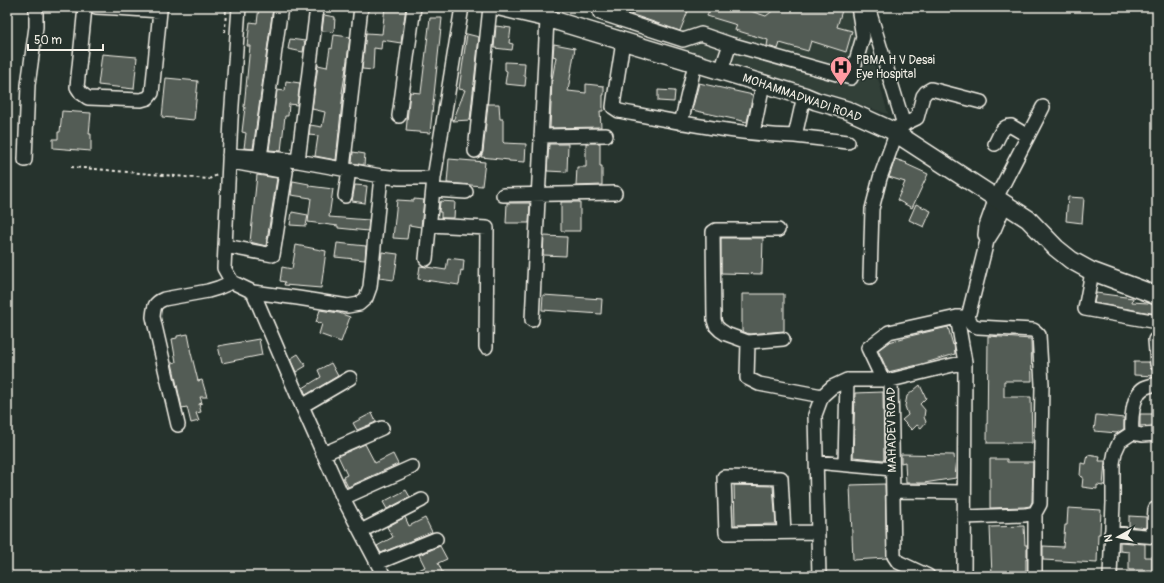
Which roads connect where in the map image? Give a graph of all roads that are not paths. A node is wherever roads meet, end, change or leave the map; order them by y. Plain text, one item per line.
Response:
1 (36, 7) edge
2 (85, 7) edge
3 (96, 7) edge
4 (239, 7) edge
5 (281, 7) edge
6 (317, 7) edge
7 (361, 7) edge
8 (414, 7) edge
9 (462, 7) edge
10 (490, 7) edge
11 (500, 7) edge
12 (858, 7) edge
13 (868, 7) edge
14 (121, 8) edge
15 (523, 10) edge
16 (601, 10) edge
17 (547, 19) junction
18 (595, 33) junction
19 (623, 42) junction
20 (730, 44) junction
21 (695, 64) junction
22 (721, 71) junction
23 (763, 84) junction
24 (804, 96) junction
25 (981, 102) dead end
26 (1043, 107) dead end
27 (399, 116) dead end
28 (680, 123) junction
29 (897, 130) junction
30 (753, 133) junction
31 (606, 135) dead end
32 (541, 136) junction
33 (795, 136) junction
34 (1028, 136) junction
35 (848, 142) dead end
36 (995, 144) dead end
37 (475, 151) dead end
38 (260, 157) junction
39 (25, 160) dead end
40 (225, 161) junction
41 (298, 162) junction
42 (346, 169) junction
43 (381, 176) junction
44 (433, 184) junction
45 (466, 192) dead end
46 (615, 193) dead end
47 (538, 194) junction
48 (503, 195) dead end
49 (345, 196) dead end
50 (1001, 201) junction
51 (430, 225) junction
52 (778, 230) dead end
53 (225, 246) junction
54 (426, 259) dead end
55 (1092, 272) junction
56 (870, 277) dead end
57 (232, 282) junction
58 (253, 292) junction
59 (1157, 296) edge
60 (963, 317) junction
61 (532, 320) dead end
62 (1157, 322) edge
63 (784, 339) dead end
64 (1155, 340) dead end
65 (748, 345) junction
66 (486, 347) dead end
67 (965, 362) junction
68 (1157, 364) edge
69 (350, 378) dead end
70 (847, 380) junction
71 (887, 380) junction
72 (1157, 384) edge
73 (822, 396) junction
74 (302, 406) junction
75 (178, 425) dead end
76 (382, 428) dead end
77 (1132, 434) junction
78 (1157, 434) edge
79 (323, 454) junction
80 (816, 462) junction
81 (845, 464) junction
82 (412, 467) dead end
83 (892, 469) junction
84 (894, 491) junction
85 (964, 492) junction
86 (343, 498) junction
87 (422, 500) dead end
88 (1155, 509) dead end
89 (1035, 513) junction
90 (964, 517) junction
91 (361, 531) junction
92 (784, 532) junction
93 (818, 532) junction
94 (1111, 533) junction
95 (1155, 537) edge
96 (436, 539) dead end
97 (377, 563) junction
98 (384, 576) edge
99 (819, 576) edge
100 (928, 576) edge
101 (964, 576) edge
102 (1035, 576) edge
103 (1110, 576) edge

1 - 39 street
2 - 14 street
3 - 14 street
4 - 40 street
5 - 38 street
6 - 41 street
7 - 42 street
8 - 27 street
9 - 44 street
10 - 37 street
11 - 15 main road, MOHAMMADWADI ROAD
12 - 20 street
13 - 29 street
15 - 17 main road, MOHAMMADWADI ROAD
16 - 18 street
16 - 20 street
17 - 18 main road, MOHAMMADWADI ROAD
17 - 32 street
18 - 19 main road, MOHAMMADWADI ROAD
19 - 21 main road, MOHAMMADWADI ROAD
19 - 28 street
20 - 22 street
21 - 22 main road, MOHAMMADWADI ROAD
21 - 28 street
22 - 23 main road, MOHAMMADWADI ROAD
23 - 24 main road, MOHAMMADWADI ROAD
23 - 30 street
24 - 29 main road, MOHAMMADWADI ROAD
24 - 33 street
25 - 29 street
26 - 34 street
28 - 30 street
29 - 50 main road, MOHAMMADWADI ROAD
29 - 56 street
30 - 33 street
31 - 32 street
32 - 47 street
33 - 35 street
34 - 36 street
34 - 50 street
38 - 40 street
38 - 41 street
40 - 53 street
40 - 53 street
41 - 42 street
42 - 43 street
42 - 49 street
43 - 44 street
43 - 58 street
44 - 45 street
44 - 51 street
46 - 47 street
47 - 48 street
47 - 61 street
50 - 55 main road, MOHAMMADWADI ROAD
50 - 60 street
51 - 54 street
51 - 66 street
52 - 65 street
53 - 57 street
55 - 59 main road, MOHAMMADWADI ROAD
55 - 62 street
57 - 58 street
57 - 75 street
58 - 74 street
60 - 67 street
60 - 71 street, MAHADEV ROAD
60 - 89 street
63 - 65 street
64 - 68 street
65 - 73 street
67 - 71 street
67 - 85 street
69 - 74 street
70 - 71 street
70 - 73 street
70 - 81 street
71 - 83 street, MAHADEV ROAD
72 - 77 street
73 - 80 street
74 - 79 street
76 - 79 street
77 - 78 street
77 - 94 street
79 - 86 street
80 - 81 street
80 - 93 street
81 - 83 street
82 - 86 street
83 - 84 street, MAHADEV ROAD
84 - 85 street
84 - 100 street, MAHADEV ROAD
85 - 90 street
86 - 91 street
87 - 91 street
88 - 95 street
89 - 90 street
89 - 102 street
90 - 101 street
91 - 97 street
92 - 92 street
92 - 93 street
93 - 99 street
94 - 95 street
94 - 103 street
96 - 97 street
97 - 98 street

